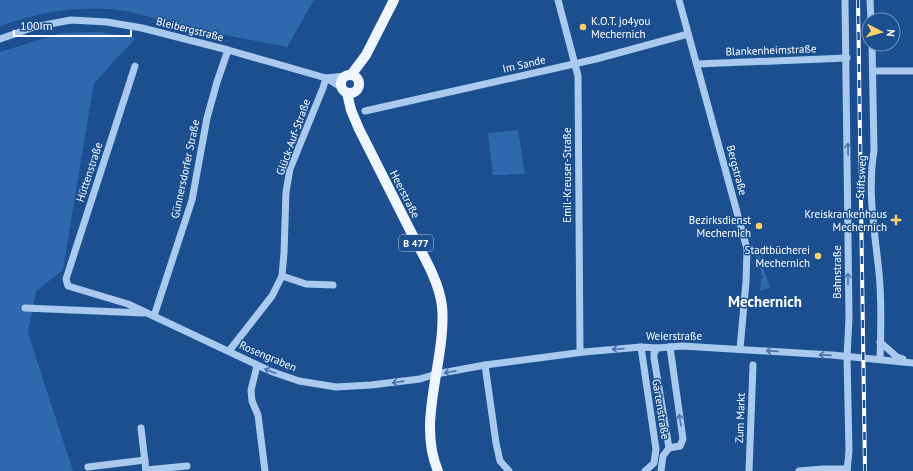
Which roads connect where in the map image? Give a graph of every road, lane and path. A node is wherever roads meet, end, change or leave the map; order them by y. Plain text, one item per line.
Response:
1 (394, 0) edge
2 (558, 0) edge
3 (679, 0) edge
4 (845, 0) edge
5 (870, 0) edge
6 (871, 12) edge
7 (688, 34) junction
8 (0, 39) edge
9 (228, 50) junction
10 (872, 52) edge
11 (846, 58) junction
12 (575, 64) junction
13 (697, 64) junction
14 (135, 66) dead end
15 (872, 71) junction
16 (913, 71) edge
17 (326, 78) junction
18 (350, 84) junction
19 (365, 111) dead end
20 (282, 276) junction
21 (333, 285) dead end
22 (68, 286) joint
23 (25, 308) dead end
24 (146, 313) junction
25 (154, 316) junction
26 (880, 342) junction
27 (641, 347) junction
28 (670, 347) junction
29 (657, 348) junction
30 (740, 349) junction
31 (229, 351) junction
32 (580, 352) junction
33 (847, 357) junction
34 (880, 359) junction
35 (913, 362) edge
36 (485, 365) junction
37 (753, 365) dead end
38 (257, 366) junction
39 (436, 374) junction
40 (141, 428) dead end
41 (669, 448) junction
42 (145, 460) junction
43 (187, 466) dead end
44 (88, 467) dead end
45 (847, 470) edge
46 (146, 471) edge
47 (265, 471) edge
48 (438, 471) edge
49 (508, 471) edge
50 (645, 471) edge
51 (661, 471) edge
52 (750, 471) edge
53 (799, 471) edge

1 - 18 main road
2 - 12 street, Emil-Kreuser-Straße
3 - 7 street, Bergstraße
4 - 11 street, Bahnstraße
5 - 6 street
7 - 12 street, Im Sande
7 - 13 street, Bergstraße
8 - 9 street, Bleibergstraße
9 - 17 street, Bleibergstraße
9 - 25 street, Günnersdorfer Straße
10 - 15 street, Stiftsweg
11 - 13 street, Blankenheimstraße
33 -> 11 street, Bahnstraße
12 - 19 street, Im Sande
12 - 32 street, Emil-Kreuser-Straße
13 - 30 street, Bergstraße
14 - 22 street, Hüttenstraße
15 - 16 street
15 - 26 street, Stiftsweg
17 - 18 street, Bleibergstraße
17 - 18 street, Bleibergstraße
17 - 20 street, Glück-Auf-Straße
18 - 39 main road, Heerstraße / B 477
20 - 21 street
20 - 31 street, Glück-Auf-Straße
22 - 24 street, Rosengraben
23 - 24 street, Rosengraben
24 - 25 street, Rosengraben
25 - 31 street, Rosengraben
26 - 34 street, Stiftsweg
26 - 35 street, Weierstraße
27 - 29 street, Weierstraße
27 -> 32 street, Weierstraße
27 - 50 street, Gartenstraße
28 - 29 street, Weierstraße
28 - 30 street, Weierstraße
41 -> 28 street, Gartenstraße
29 - 41 street, Gartenstraße
33 -> 30 street, Weierstraße
31 - 38 street, Rosengraben
32 - 36 street, Weierstraße
33 - 34 street, Weierstraße
33 - 45 street, Bahnstraße
34 - 35 street, Weierstraße
36 -> 39 street, Weierstraße
36 - 49 street
37 - 52 street, Zum Markt
39 -> 38 street, Rosengraben
38 - 47 street
39 - 48 main road, B 477
40 - 42 street
41 - 51 street, Gartenstraße
42 - 44 street
42 - 46 street
43 - 46 street
45 - 53 street

